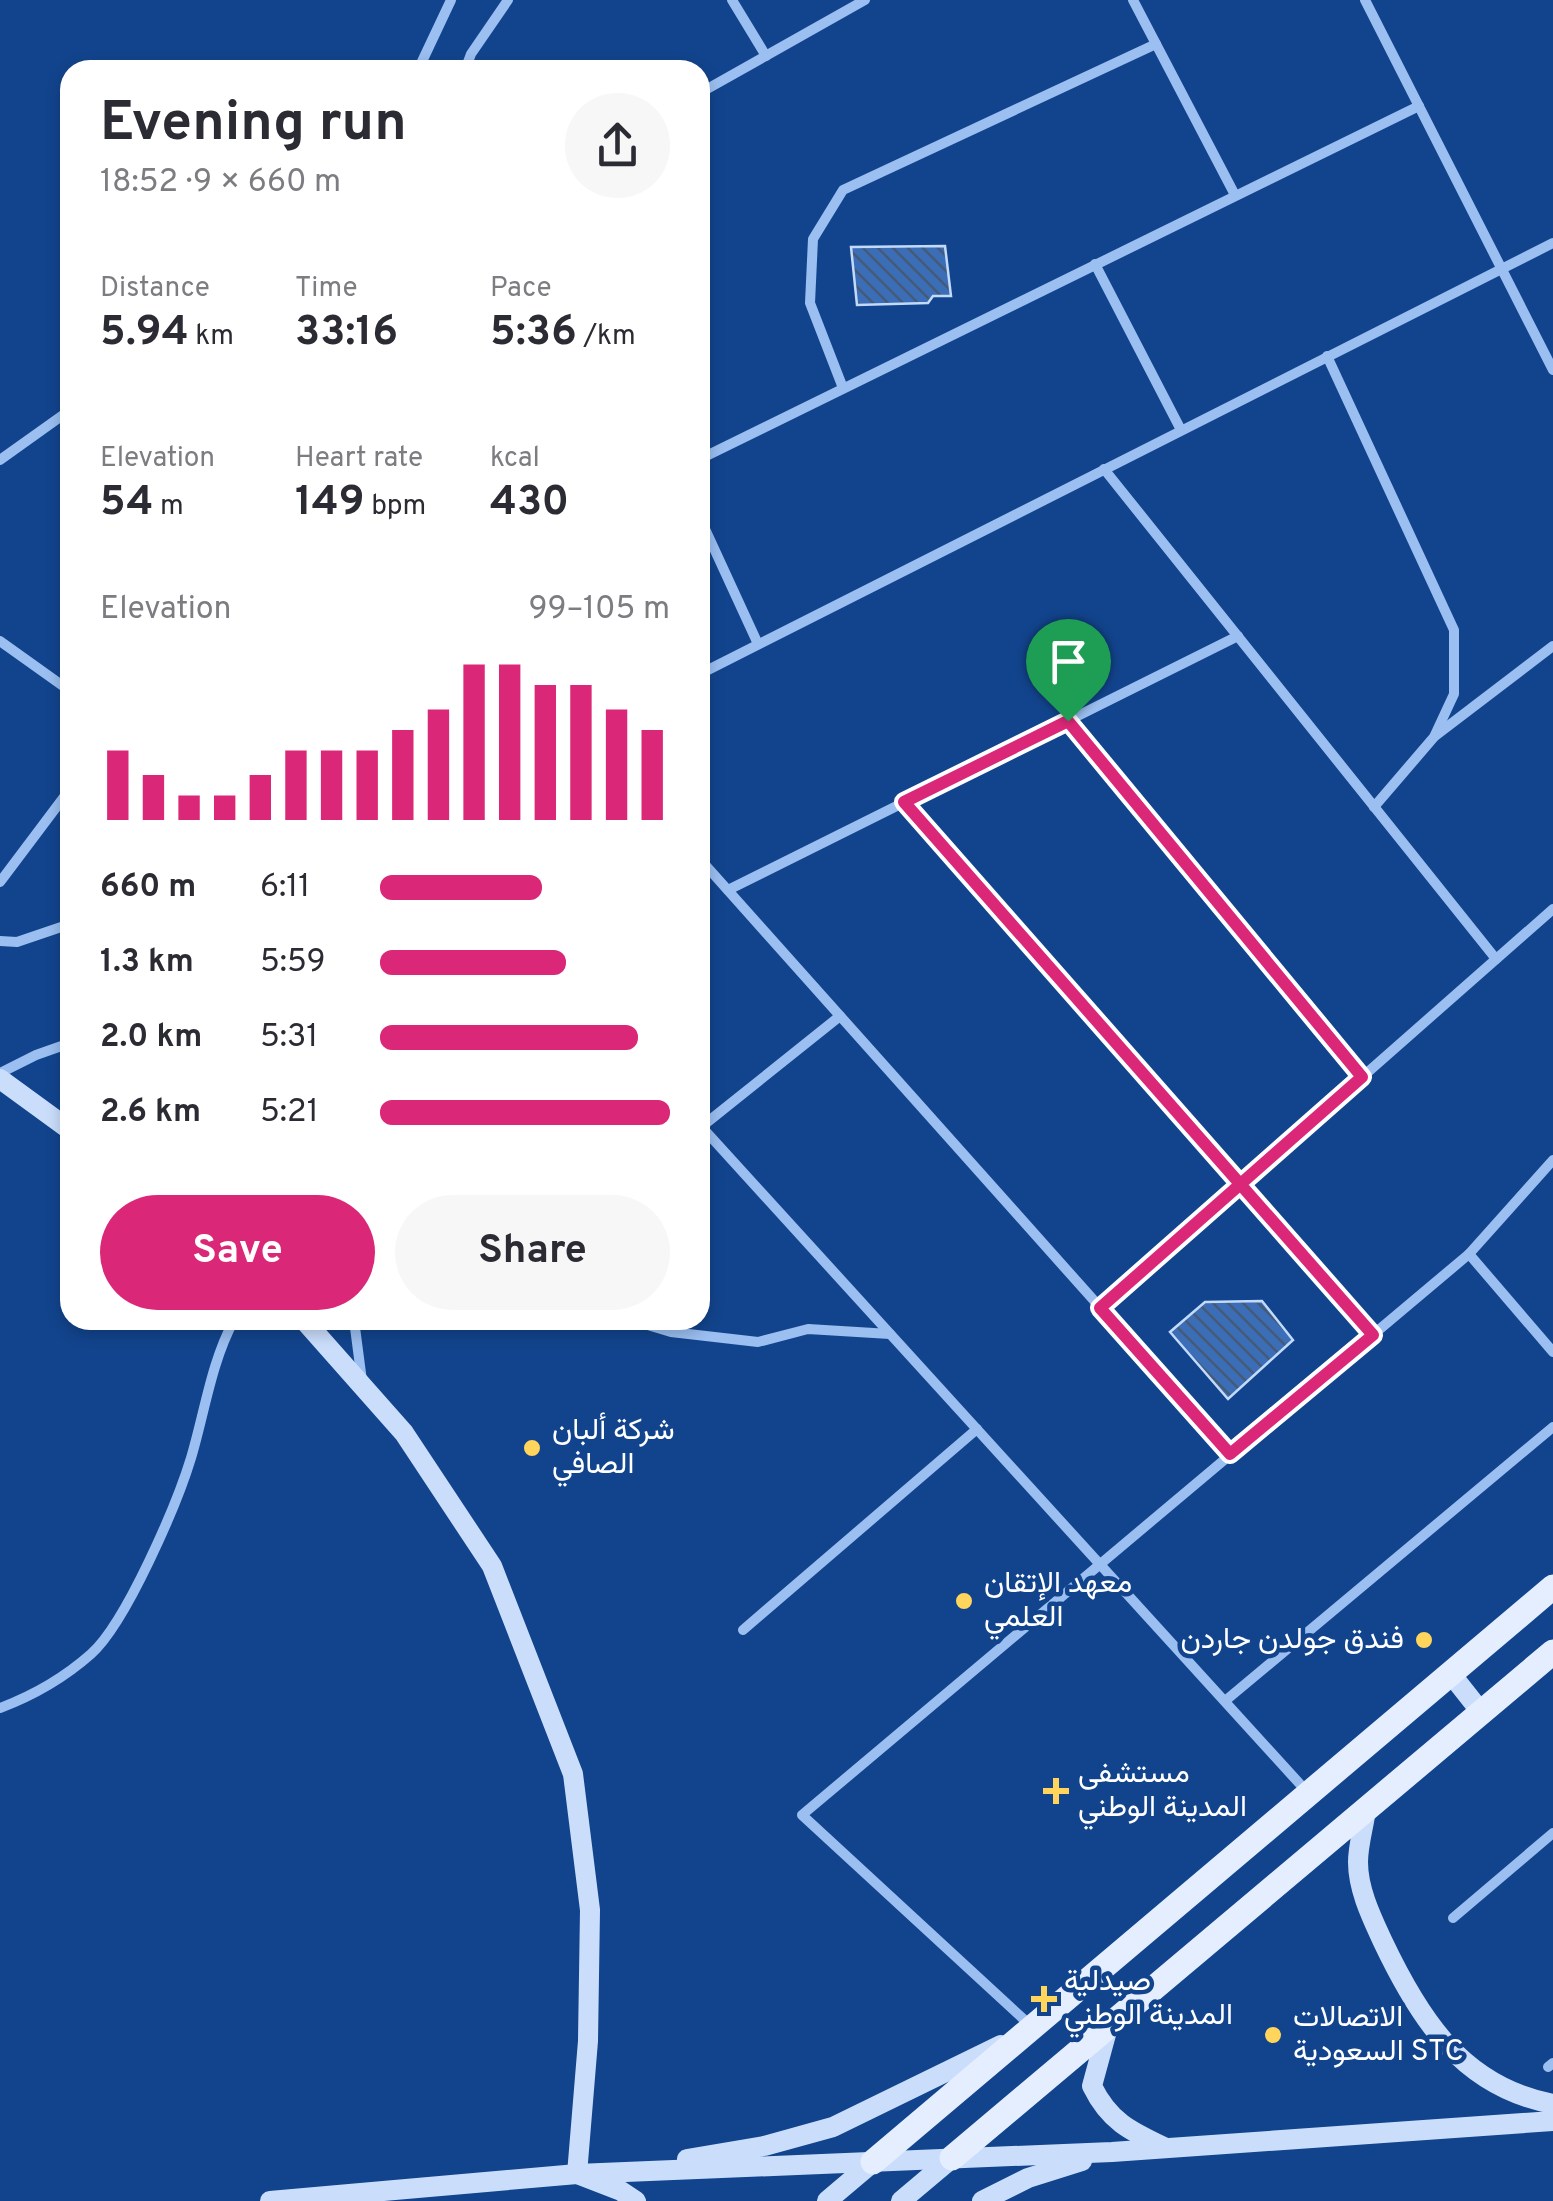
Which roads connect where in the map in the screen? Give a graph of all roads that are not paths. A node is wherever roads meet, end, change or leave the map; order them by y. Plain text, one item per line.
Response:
1 (450, 0) edge
2 (508, 0) edge
3 (732, 0) edge
4 (864, 0) edge
5 (1133, 0) edge
6 (1365, 0) edge
7 (1156, 44) junction
8 (766, 56) junction
9 (423, 60) edge
10 (469, 60) edge
11 (710, 88) edge
12 (1419, 106) junction
13 (1236, 195) junction
14 (1553, 243) edge
15 (1095, 264) junction
16 (1501, 268) junction
17 (1327, 356) junction
18 (1553, 370) edge
19 (844, 388) junction
20 (60, 417) edge
21 (1181, 430) junction
22 (710, 454) edge
23 (0, 460) edge
24 (1104, 469) junction
25 (710, 540) edge
26 (1238, 636) junction
27 (0, 641) edge
28 (758, 644) junction
29 (1553, 646) edge
30 (710, 669) edge
31 (60, 683) edge
32 (1068, 721) junction
33 (1434, 737) junction
34 (904, 802) junction
35 (60, 803) edge
36 (1374, 806) junction
37 (710, 870) edge
38 (0, 882) edge
39 (728, 890) junction
40 (1553, 909) edge
41 (60, 927) edge
42 (0, 940) edge
43 (1496, 959) junction
44 (840, 1016) junction
45 (60, 1047) edge
46 (0, 1076) edge
47 (1362, 1077) junction
48 (710, 1119) edge
49 (60, 1122) edge
50 (710, 1138) edge
51 (1553, 1160) edge
52 (1240, 1185) junction
53 (1469, 1254) junction
54 (1100, 1308) junction
55 (229, 1330) edge
56 (313, 1330) edge
57 (355, 1330) edge
58 (664, 1330) edge
59 (890, 1334) junction
60 (1373, 1335) junction
61 (1553, 1352) edge
62 (362, 1387) junction
63 (1553, 1427) edge
64 (977, 1430) junction
65 (1230, 1454) junction
66 (1100, 1564) junction
67 (1553, 1587) edge
68 (743, 1630) dead end
69 (1553, 1652) edge
70 (1451, 1674) junction
71 (1225, 1701) junction
72 (0, 1708) edge
73 (1481, 1712) junction
74 (1309, 1794) junction
75 (1366, 1809) junction
76 (1553, 1834) edge
77 (1453, 1918) dead end
78 (1108, 2027) junction
79 (1034, 2028) junction
80 (1553, 2104) edge
81 (1553, 2120) edge
82 (1166, 2148) junction
83 (1112, 2152) junction
84 (952, 2158) junction
85 (873, 2162) junction
86 (602, 2173) junction
87 (577, 2174) junction
88 (270, 2201) edge
89 (636, 2201) edge
90 (826, 2201) edge
91 (902, 2201) edge
92 (982, 2201) edge

1 - 9 street
2 - 10 street
3 - 8 street
4 - 8 street
5 - 7 street
6 - 12 street
7 - 13 street
7 - 19 street
8 - 11 street
12 - 13 street
12 - 16 street
13 - 15 street
14 - 16 street
15 - 19 street
15 - 21 street
16 - 17 street
16 - 18 street
17 - 21 street
17 - 33 street
19 - 22 street
20 - 23 street
21 - 24 street
24 - 26 street
24 - 28 street
25 - 28 street
26 - 32 street
26 - 36 street
27 - 31 street
28 - 30 street
29 - 33 street
32 - 34 street
32 - 47 street
33 - 36 street
34 - 39 street
34 - 52 street
35 - 38 street
36 - 43 street
37 - 39 street
39 - 44 street
40 - 43 street
41 - 42 street
43 - 47 street
44 - 48 street
44 - 54 street
45 - 46 street
46 - 49 main road
47 - 52 street
50 - 59 street
51 - 53 street
52 - 54 street
52 - 60 street
53 - 60 street
53 - 61 street
54 - 65 street
55 - 72 street
56 - 62 main road
57 - 62 street
58 - 59 street
59 - 64 street
60 - 65 street
62 - 87 main road
63 - 71 street
64 - 66 street
64 - 68 street
65 - 66 street
66 - 71 street
66 - 79 street
67 - 70 main road
69 - 73 main road
70 - 73 main road
70 - 74 main road
71 - 74 street
73 - 75 main road
74 - 79 main road
75 - 78 main road
75 - 80 main road
76 - 77 street
78 - 82 main road
78 - 84 main road
79 - 85 main road
79 - 86 main road
81 - 82 main road
82 - 83 main road
83 - 84 main road
83 - 92 main road
84 - 85 main road
84 - 91 main road
85 - 86 main road
85 - 90 main road
86 - 87 main road
87 - 88 main road
87 - 89 main road

